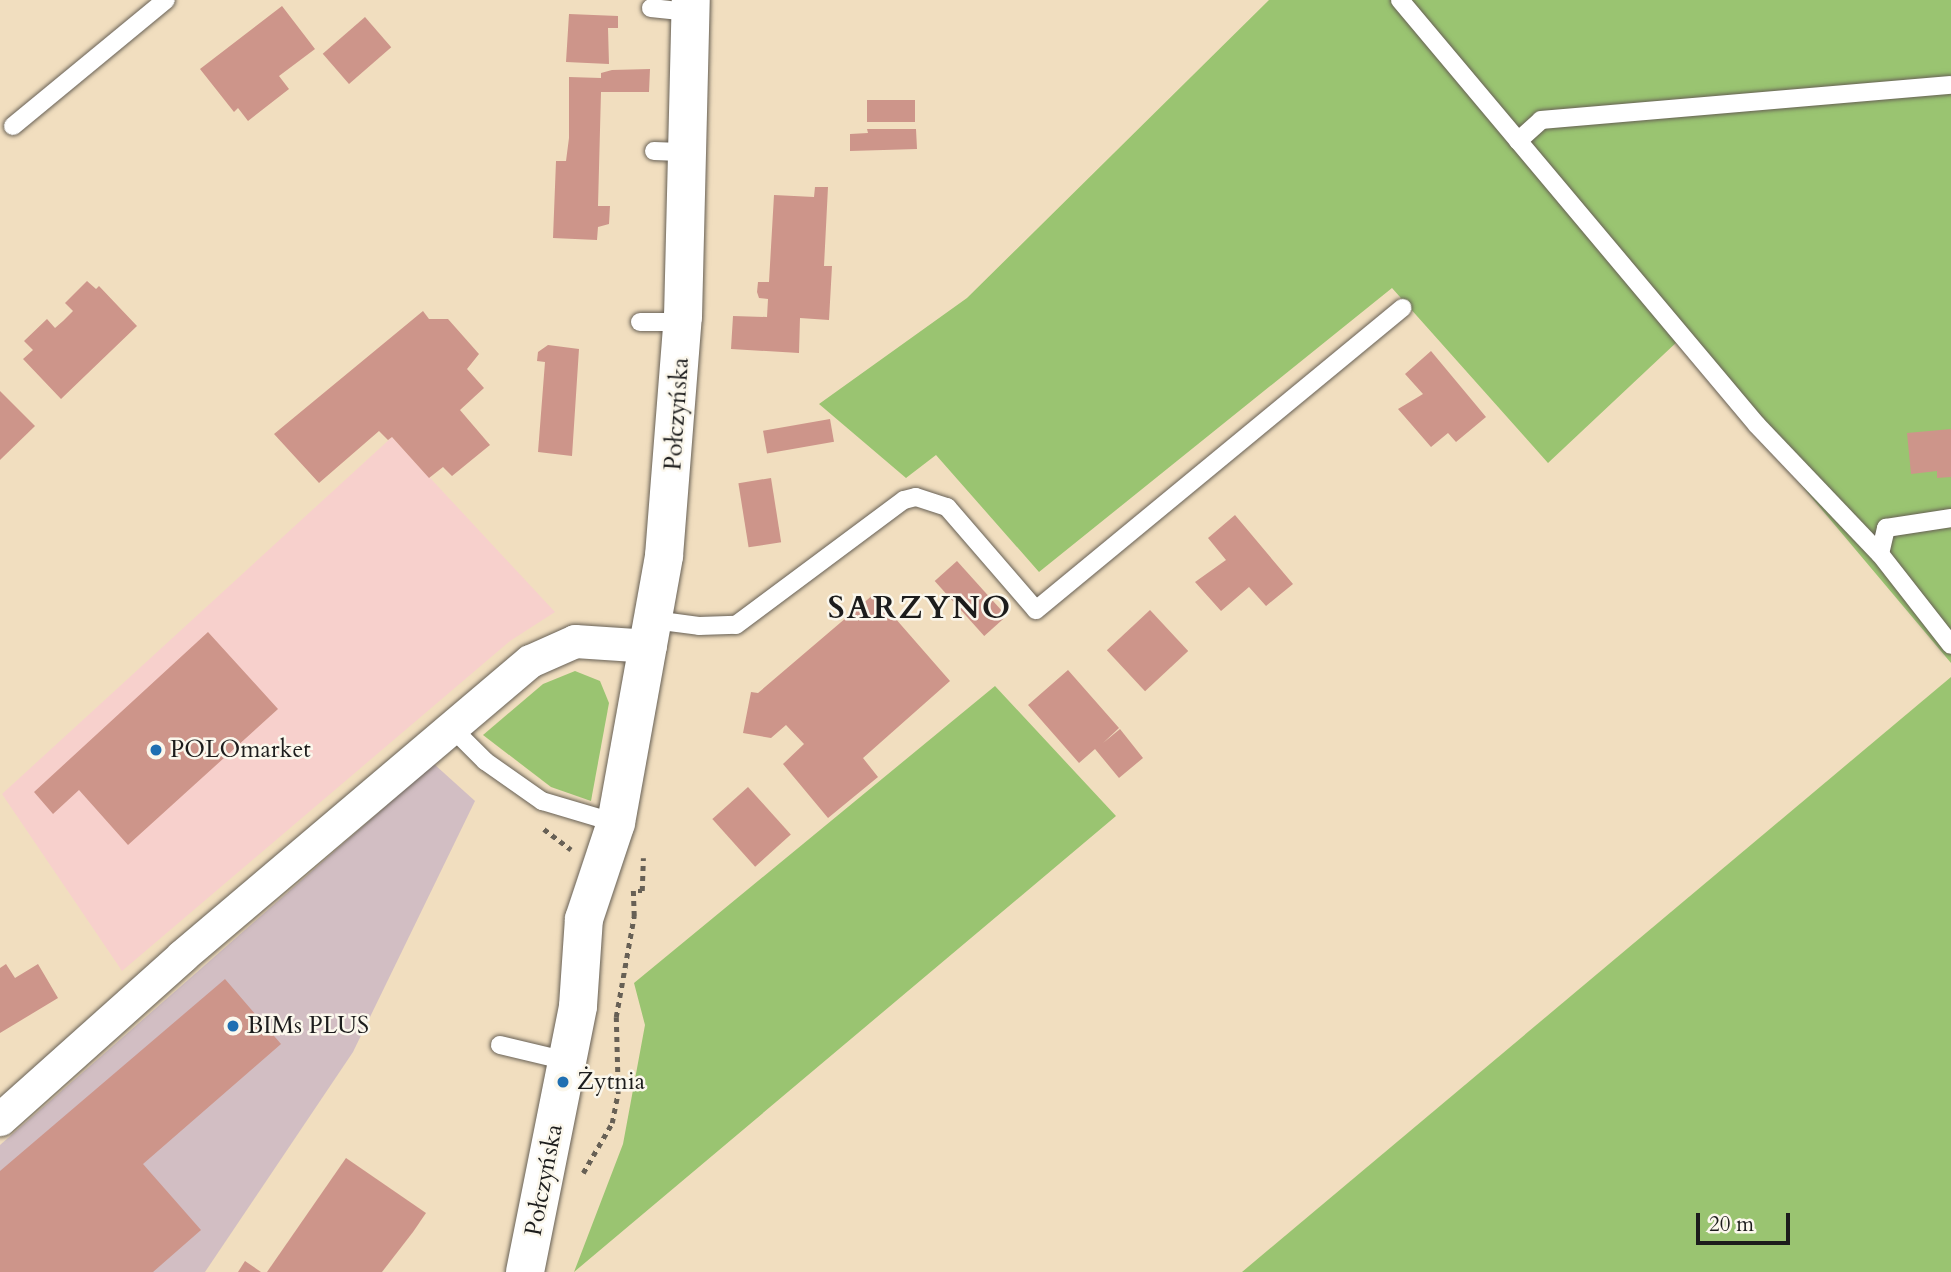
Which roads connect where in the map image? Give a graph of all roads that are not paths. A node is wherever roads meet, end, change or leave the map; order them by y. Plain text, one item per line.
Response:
1 (166, 0) edge
2 (1400, 0) edge
3 (691, 6) edge
4 (651, 8) dead end
5 (1951, 85) edge
6 (13, 126) dead end
7 (1518, 141) junction
8 (1402, 308) dead end
9 (640, 322) dead end
10 (682, 323) junction
11 (1951, 518) edge
12 (1880, 554) junction
13 (652, 633) junction
14 (1951, 645) edge
15 (452, 728) junction
16 (616, 823) junction
17 (500, 1045) dead end
18 (567, 1061) junction
19 (0, 1119) edge
20 (526, 1272) edge

1 - 6 lane
2 - 7 lane
3 - 4 lane
3 - 10 main road, Połczyńska
5 - 7 lane
7 - 12 lane
8 - 13 lane
9 - 10 lane
10 - 13 main road, Połczyńska
11 - 12 lane
12 - 14 lane
13 - 15 street
13 - 16 main road, Połczyńska
15 - 16 lane
15 - 19 street
16 - 18 main road, Połczyńska
17 - 18 lane
18 - 20 main road, Połczyńska

